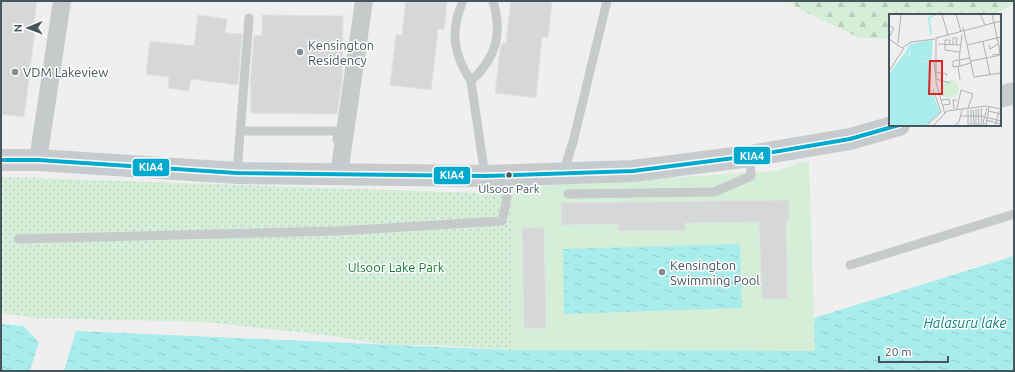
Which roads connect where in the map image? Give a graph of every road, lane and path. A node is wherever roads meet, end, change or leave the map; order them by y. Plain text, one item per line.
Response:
1 (62, 1) edge
2 (364, 1) edge
3 (463, 1) edge
4 (493, 1) edge
5 (607, 1) edge
6 (249, 18) dead end
7 (470, 81) junction
8 (1014, 93) edge
9 (1001, 97) edge
10 (895, 126) edge
11 (240, 130) junction
12 (750, 156) junction
13 (1, 160) edge
14 (38, 160) junction
15 (237, 173) junction
16 (335, 174) junction
17 (495, 176) junction
18 (565, 184) junction
19 (1014, 214) edge
20 (18, 239) dead end
21 (850, 265) dead end

1 - 14 street
2 - 16 street
3 - 7 lane
4 - 7 lane
5 - 18 lane
6 - 11 lane
7 - 17 lane
8 - 9 main road
10 - 12 main road
11 - 15 lane
11 - 16 lane
12 - 18 main road
12 - 18 lane
13 - 14 main road
14 - 15 main road
15 - 16 main road
16 - 17 main road
17 - 18 main road
17 - 20 lane
19 - 21 lane

